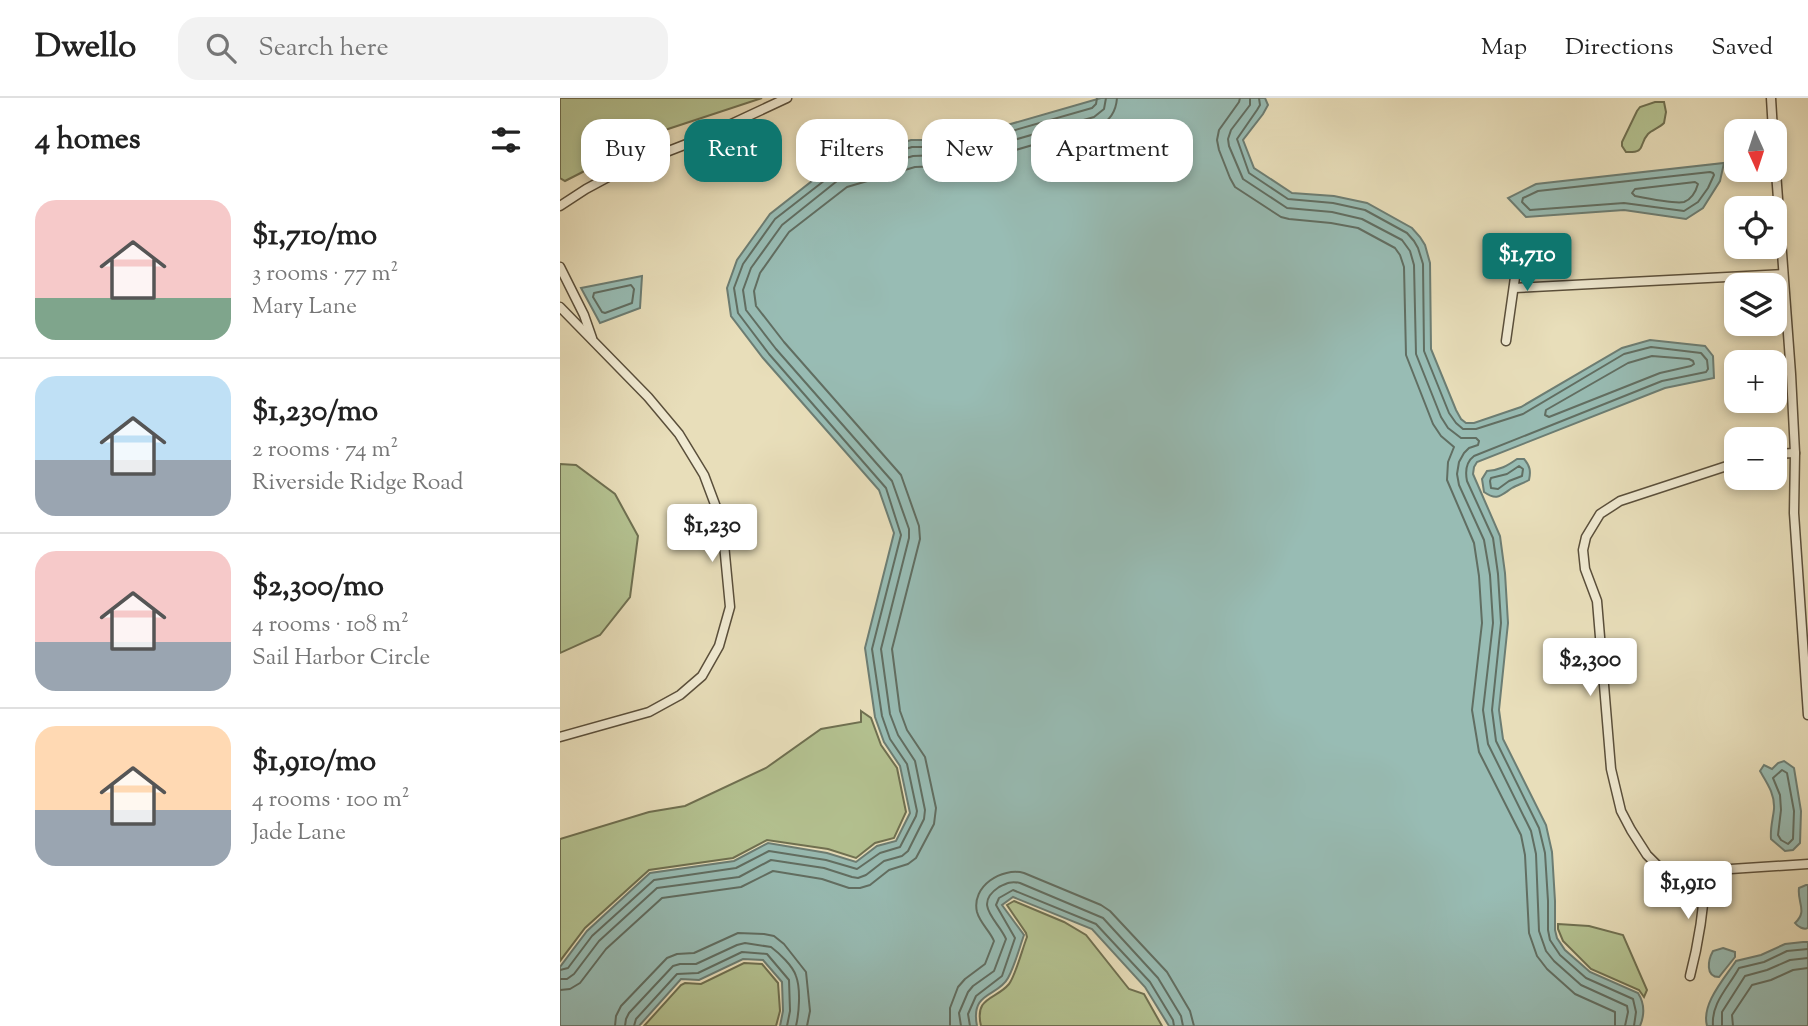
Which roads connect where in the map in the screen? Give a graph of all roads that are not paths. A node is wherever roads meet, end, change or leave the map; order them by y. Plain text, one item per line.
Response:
1 (787, 98) edge
2 (1771, 98) edge
3 (1772, 119) edge
4 (1777, 182) edge
5 (563, 204) edge
6 (1520, 242) dead end
7 (560, 267) edge
8 (1783, 273) edge
9 (1724, 277) edge
10 (1514, 288) junction
11 (560, 307) edge
12 (1787, 334) edge
13 (593, 341) junction
14 (1506, 341) dead end
15 (1787, 453) edge
16 (1795, 453) junction
17 (1724, 467) edge
18 (1808, 715) edge
19 (560, 737) edge
20 (1808, 864) edge
21 (1706, 870) junction
22 (1689, 976) dead end

1 - 5 street
2 - 3 street
4 - 8 street
6 - 10 street
7 - 13 street
9 - 10 street
10 - 14 street
11 - 13 street
12 - 16 street
13 - 19 street
15 - 16 street
16 - 18 street
17 - 21 street
20 - 21 street
21 - 22 street

